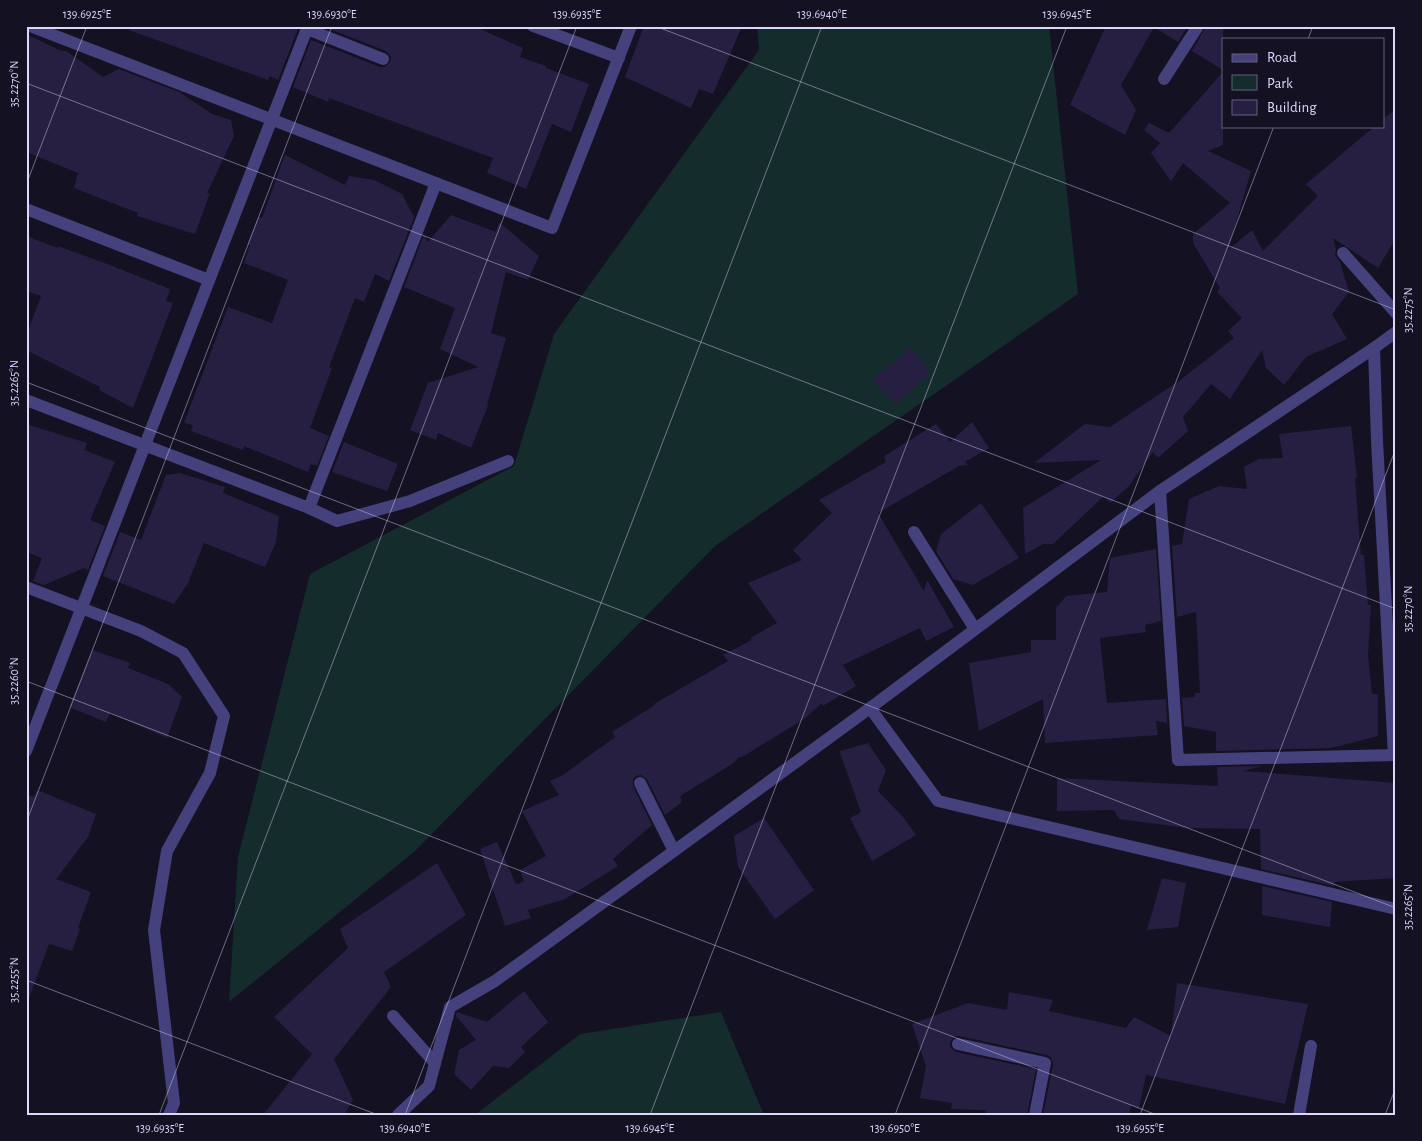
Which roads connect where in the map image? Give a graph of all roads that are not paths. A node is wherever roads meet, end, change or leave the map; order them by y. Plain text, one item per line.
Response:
1 (30, 26) edge
2 (533, 26) edge
3 (631, 26) edge
4 (1198, 26) edge
5 (307, 28) edge
6 (383, 58) dead end
7 (619, 58) junction
8 (1164, 79) dead end
9 (272, 120) junction
10 (436, 183) junction
11 (26, 209) edge
12 (1343, 253) dead end
13 (209, 280) junction
14 (1396, 313) edge
15 (1396, 332) edge
16 (1374, 348) junction
17 (26, 400) edge
18 (145, 446) junction
19 (508, 461) dead end
20 (1160, 490) junction
21 (310, 508) junction
22 (914, 532) dead end
23 (26, 587) edge
24 (82, 609) junction
25 (975, 629) junction
26 (870, 708) junction
27 (26, 751) edge
28 (1395, 755) edge
29 (640, 783) dead end
30 (674, 851) junction
31 (1396, 909) edge
32 (393, 1016) dead end
33 (958, 1044) dead end
34 (1311, 1046) dead end
35 (435, 1062) junction
36 (169, 1115) edge
37 (398, 1115) edge
38 (1035, 1115) edge
39 (1299, 1115) edge

1 - 9 street
2 - 7 street
3 - 7 street
4 - 8 street
5 - 6 street
5 - 9 street
7 - 10 street
9 - 10 street
9 - 13 street
10 - 21 street
11 - 13 street
12 - 14 street
13 - 18 street
15 - 16 street
16 - 20 street
16 - 28 street
17 - 18 street
18 - 21 street
18 - 24 street
19 - 21 street
20 - 25 street
20 - 28 street
22 - 25 street
23 - 24 street
24 - 27 street
24 - 36 street
25 - 26 street
26 - 30 street
26 - 31 street
29 - 30 street
30 - 35 street
32 - 35 street
33 - 38 street
34 - 39 street
35 - 37 street

